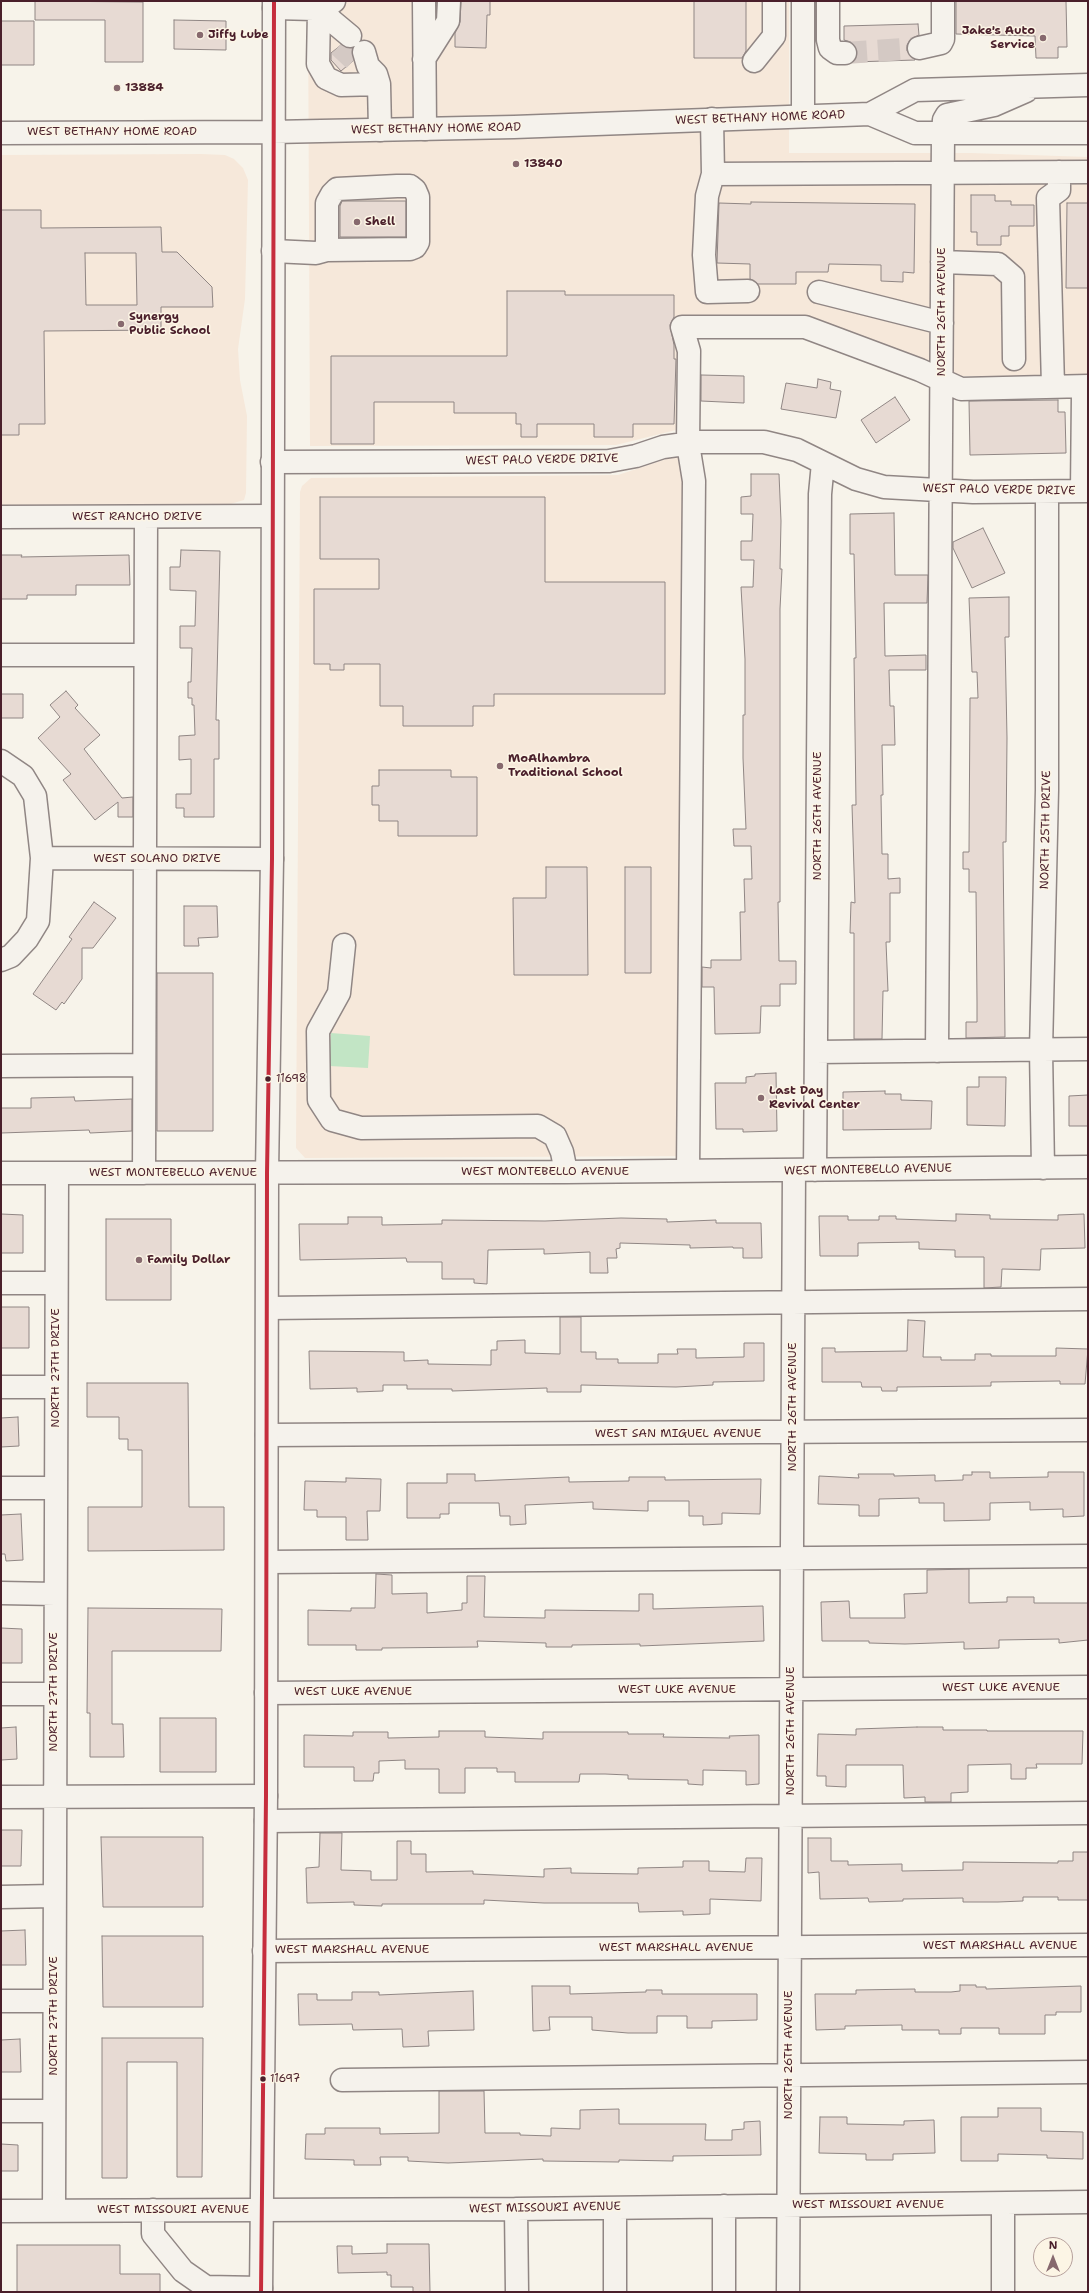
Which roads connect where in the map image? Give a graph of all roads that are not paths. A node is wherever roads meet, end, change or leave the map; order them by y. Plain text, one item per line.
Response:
1 (424, 1) edge
2 (449, 1) edge
3 (774, 1) edge
4 (803, 1) edge
5 (828, 1) edge
6 (943, 1) edge
7 (274, 5) edge
8 (328, 11) edge
9 (919, 48) tunnel mouth
10 (845, 53) tunnel mouth
11 (424, 59) junction
12 (754, 61) dead end
13 (379, 84) junction
14 (1088, 85) edge
15 (1036, 86) junction
16 (870, 114) junction
17 (803, 116) junction
18 (712, 119) junction
19 (425, 129) junction
20 (380, 130) junction
21 (273, 132) junction
22 (1, 133) edge
23 (943, 133) junction
24 (1088, 133) edge
25 (1059, 172) junction
26 (1088, 172) edge
27 (713, 174) junction
28 (943, 174) junction
29 (327, 250) junction
30 (273, 251) junction
31 (942, 262) junction
32 (748, 291) dead end
33 (819, 292) dead end
34 (942, 323) junction
35 (1014, 360) dead end
36 (942, 380) junction
37 (1053, 386) junction
38 (1086, 390) edge
39 (688, 444) junction
40 (272, 462) junction
41 (823, 463) junction
42 (940, 491) junction
43 (1085, 491) edge
44 (1047, 492) junction
45 (272, 516) junction
46 (1, 517) edge
47 (146, 517) junction
48 (1, 655) edge
49 (145, 655) junction
50 (4, 763) edge
51 (42, 858) junction
52 (145, 859) junction
53 (272, 859) junction
54 (344, 945) dead end
55 (6, 958) edge
56 (1088, 1049) edge
57 (1041, 1050) junction
58 (937, 1051) junction
59 (816, 1052) junction
60 (144, 1065) junction
61 (1, 1066) edge
62 (1088, 1167) edge
63 (1044, 1168) junction
64 (805, 1170) junction
65 (688, 1171) junction
66 (566, 1172) junction
67 (1, 1173) edge
68 (57, 1173) junction
69 (144, 1173) junction
70 (267, 1173) junction
71 (1, 1283) edge
72 (56, 1283) junction
73 (1088, 1299) edge
74 (793, 1303) junction
75 (268, 1308) junction
76 (1, 1387) edge
77 (56, 1387) junction
78 (1088, 1430) edge
79 (793, 1433) junction
80 (267, 1435) junction
81 (1, 1488) edge
82 (55, 1488) junction
83 (1088, 1556) edge
84 (792, 1559) junction
85 (267, 1562) junction
86 (1, 1593) edge
87 (55, 1594) junction
88 (1088, 1687) edge
89 (791, 1690) junction
90 (266, 1692) junction
91 (1, 1694) edge
92 (54, 1694) junction
93 (266, 1796) junction
94 (1, 1797) edge
95 (54, 1797) junction
96 (1088, 1813) edge
97 (791, 1816) junction
98 (266, 1821) junction
99 (54, 1896) junction
100 (1, 1897) edge
101 (1088, 1945) edge
102 (790, 1947) junction
103 (264, 1951) junction
104 (1, 2001) edge
105 (54, 2001) junction
106 (1088, 2072) edge
107 (789, 2075) junction
108 (342, 2080) dead end
109 (1, 2111) edge
110 (54, 2111) junction
111 (1088, 2202) edge
112 (1003, 2204) junction
113 (788, 2205) junction
114 (724, 2206) junction
115 (615, 2208) junction
116 (516, 2209) junction
117 (153, 2210) junction
118 (262, 2210) junction
119 (1, 2211) edge
120 (54, 2211) junction
121 (261, 2290) edge
122 (517, 2292) edge
123 (615, 2292) edge
124 (724, 2292) edge
125 (788, 2292) edge
126 (1002, 2292) edge

1 - 11 street
2 - 11 street
3 - 12 street
4 - 17 street
5 - 10 street
6 - 9 street
7 - 8 street
7 - 21 street
8 - 13 street
8 - 13 street
11 - 19 street
13 - 20 street
14 - 15 street, WEST BETHANY HOME ROAD
15 - 16 street, WEST BETHANY HOME ROAD
15 - 23 street, NORTH 26TH AVENUE
16 - 17 street, WEST BETHANY HOME ROAD
16 - 23 street, WEST BETHANY HOME ROAD
17 - 18 street, WEST BETHANY HOME ROAD
18 - 19 street, WEST BETHANY HOME ROAD
18 - 27 street
19 - 20 street, WEST BETHANY HOME ROAD
20 - 21 street, WEST BETHANY HOME ROAD
21 - 22 street, WEST BETHANY HOME ROAD
21 - 30 street
23 - 24 street, WEST BETHANY HOME ROAD
23 - 28 street, NORTH 26TH AVENUE
25 - 26 street
25 - 28 street
25 - 37 street
27 - 28 street
27 - 32 street
28 - 31 street, NORTH 26TH AVENUE
29 - 29 street
29 - 30 street
30 - 40 street
31 - 34 street, NORTH 26TH AVENUE
31 - 35 street
33 - 34 street
34 - 36 street, NORTH 26TH AVENUE
36 - 37 street
36 - 39 street
36 - 42 street, NORTH 26TH AVENUE
37 - 38 street
38 - 43 street
39 - 40 street, WEST PALO VERDE DRIVE
39 - 41 street, WEST PALO VERDE DRIVE
39 - 65 street
40 - 45 street
41 - 42 street, WEST PALO VERDE DRIVE
41 - 59 street, NORTH 26TH AVENUE
42 - 44 street, WEST PALO VERDE DRIVE
42 - 58 street, NORTH 26TH AVENUE
43 - 44 street, WEST PALO VERDE DRIVE
44 - 57 street, NORTH 25TH DRIVE
45 - 47 street, WEST RANCHO DRIVE
45 - 53 street
46 - 47 street, WEST RANCHO DRIVE
47 - 49 street
48 - 49 street
49 - 52 street
50 - 51 street
51 - 52 street, WEST SOLANO DRIVE
51 - 55 street
52 - 53 street, WEST SOLANO DRIVE
52 - 60 street
53 - 70 street
54 - 66 street
56 - 57 street
57 - 58 street
57 - 63 street, NORTH 25TH DRIVE
58 - 59 street
59 - 64 street, NORTH 26TH AVENUE
60 - 61 street
60 - 69 street
62 - 63 street, WEST MONTEBELLO AVENUE
63 - 64 street, WEST MONTEBELLO AVENUE
64 - 65 street, WEST MONTEBELLO AVENUE
64 - 74 street, NORTH 26TH AVENUE
65 - 66 street, WEST MONTEBELLO AVENUE
66 - 70 street, WEST MONTEBELLO AVENUE
67 - 68 street, WEST MONTEBELLO AVENUE
68 - 69 street, WEST MONTEBELLO AVENUE
68 - 72 street, NORTH 27TH DRIVE
69 - 70 street, WEST MONTEBELLO AVENUE
70 - 75 street
71 - 72 street
72 - 77 street, NORTH 27TH DRIVE
73 - 74 street
74 - 75 street
74 - 79 street, NORTH 26TH AVENUE
75 - 80 street
76 - 77 street
77 - 82 street, NORTH 27TH DRIVE
78 - 79 street, WEST SAN MIGUEL AVENUE
79 - 80 street, WEST SAN MIGUEL AVENUE
79 - 84 street, NORTH 26TH AVENUE
80 - 85 street
81 - 82 street
82 - 87 street, NORTH 27TH DRIVE
83 - 84 street
84 - 85 street
84 - 89 street, NORTH 26TH AVENUE
85 - 90 street
86 - 87 street
87 - 92 street, NORTH 27TH DRIVE
88 - 89 street, WEST LUKE AVENUE
89 - 90 street, WEST LUKE AVENUE
89 - 97 street, NORTH 26TH AVENUE
90 - 93 street
91 - 92 street
92 - 95 street, NORTH 27TH DRIVE
93 - 95 street
93 - 98 street
94 - 95 street
95 - 99 street, NORTH 27TH DRIVE
96 - 97 street
97 - 98 street
97 - 102 street, NORTH 26TH AVENUE
98 - 103 street
99 - 100 street
99 - 105 street, NORTH 27TH DRIVE
101 - 102 street, WEST MARSHALL AVENUE
102 - 103 street, WEST MARSHALL AVENUE
102 - 107 street, NORTH 26TH AVENUE
103 - 118 street
104 - 105 street
105 - 110 street, NORTH 27TH DRIVE
106 - 107 street
107 - 108 street
107 - 113 street, NORTH 26TH AVENUE
109 - 110 street
110 - 120 street, NORTH 27TH DRIVE
111 - 112 street, WEST MISSOURI AVENUE
112 - 113 street, WEST MISSOURI AVENUE
112 - 126 street
113 - 114 street, WEST MISSOURI AVENUE
113 - 125 street, NORTH 26TH AVENUE
114 - 115 street, WEST MISSOURI AVENUE
114 - 124 street
115 - 116 street, WEST MISSOURI AVENUE
115 - 123 street
116 - 118 street, WEST MISSOURI AVENUE
116 - 122 street
117 - 118 street, WEST MISSOURI AVENUE
117 - 120 street, WEST MISSOURI AVENUE
117 - 121 street
118 - 121 street
119 - 120 street, WEST MISSOURI AVENUE

